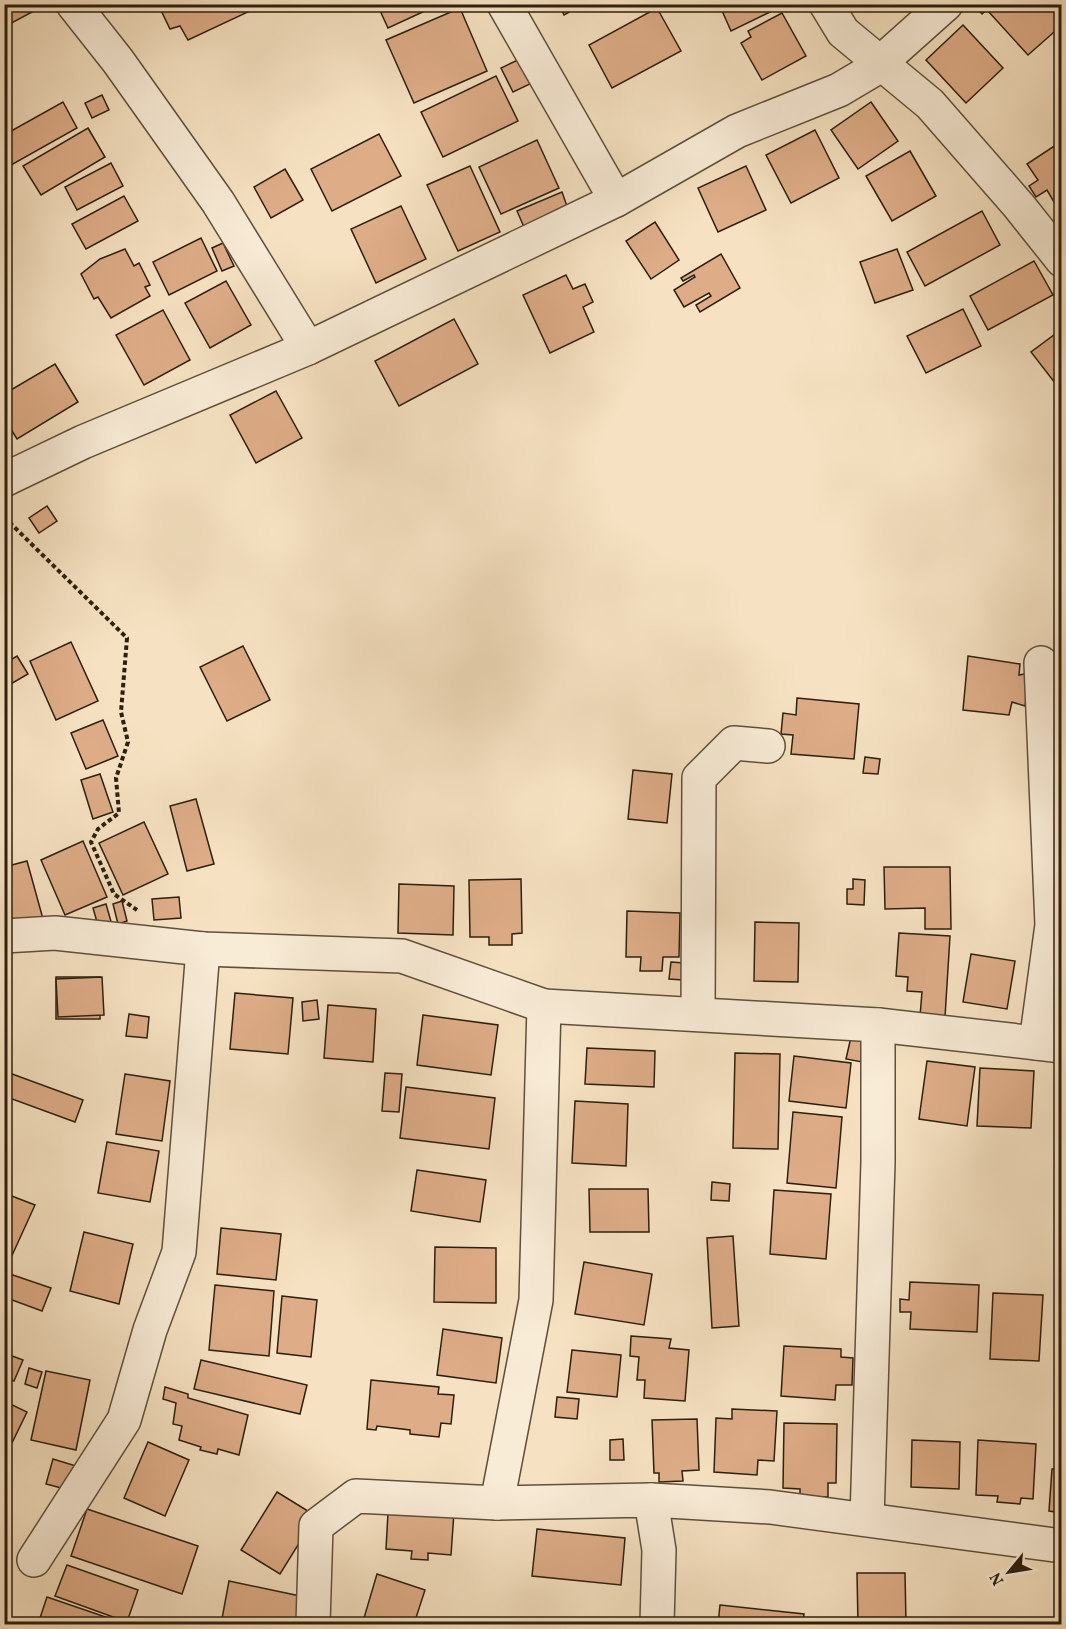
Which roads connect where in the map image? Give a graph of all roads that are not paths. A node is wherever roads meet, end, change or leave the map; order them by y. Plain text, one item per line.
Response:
1 (73, 4) edge
2 (504, 4) edge
3 (826, 4) edge
4 (946, 4) edge
5 (880, 63) junction
6 (616, 200) junction
7 (1062, 260) edge
8 (308, 348) junction
9 (4, 480) edge
10 (1041, 663) dead end
11 (768, 746) dead end
12 (4, 936) edge
13 (203, 949) junction
14 (544, 1006) junction
15 (698, 1014) junction
16 (878, 1024) junction
17 (1049, 1045) edge
18 (651, 1500) junction
19 (497, 1503) junction
20 (867, 1519) junction
21 (1062, 1546) edge
22 (34, 1560) dead end
23 (313, 1624) edge
24 (657, 1624) edge

1 - 8 street
2 - 6 street
3 - 5 street
4 - 5 street
5 - 6 street
5 - 7 street
6 - 8 street
8 - 9 street
10 - 17 street
11 - 15 street
12 - 13 street
13 - 14 street
13 - 22 street
14 - 15 street
14 - 19 street
15 - 16 street
16 - 17 street
16 - 20 street
18 - 19 street
18 - 20 street
18 - 24 street
19 - 23 street
20 - 21 street

